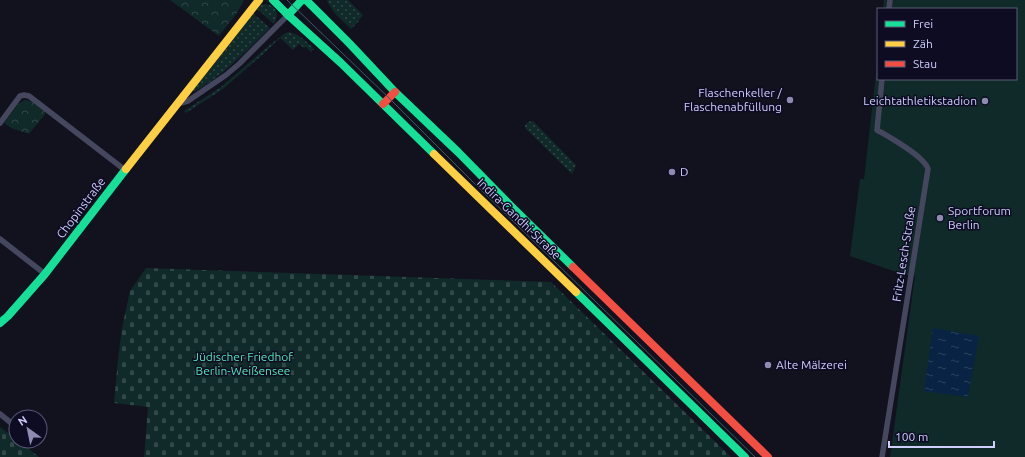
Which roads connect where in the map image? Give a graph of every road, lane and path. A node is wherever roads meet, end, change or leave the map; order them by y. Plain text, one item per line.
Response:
1 (259, 0) edge
2 (273, 0) edge
3 (302, 0) edge
4 (306, 0) edge
5 (288, 16) junction
6 (882, 80) edge
7 (395, 92) junction
8 (177, 104) junction
9 (383, 104) junction
10 (0, 123) edge
11 (125, 170) junction
12 (0, 240) edge
13 (46, 274) junction
14 (0, 323) edge
15 (0, 414) edge
16 (8, 420) edge
17 (745, 457) edge
18 (768, 457) edge
19 (882, 457) edge

1 - 8 main road, Chopinstraße
2 - 5 main road, Indira-Gandhi-Straße
3 - 5 main road
4 - 7 main road, Indira-Gandhi-Straße
5 - 8 street, Chopinstraße
5 - 9 main road, Indira-Gandhi-Straße
6 - 19 street, Fritz-Lesch-Straße
7 - 9 main road
7 - 18 main road, Indira-Gandhi-Straße
8 - 11 main road, Chopinstraße
9 - 17 main road, Indira-Gandhi-Straße
10 - 11 street
11 - 13 main road, Chopinstraße
12 - 13 street
13 - 14 main road, Chopinstraße
15 - 16 street

